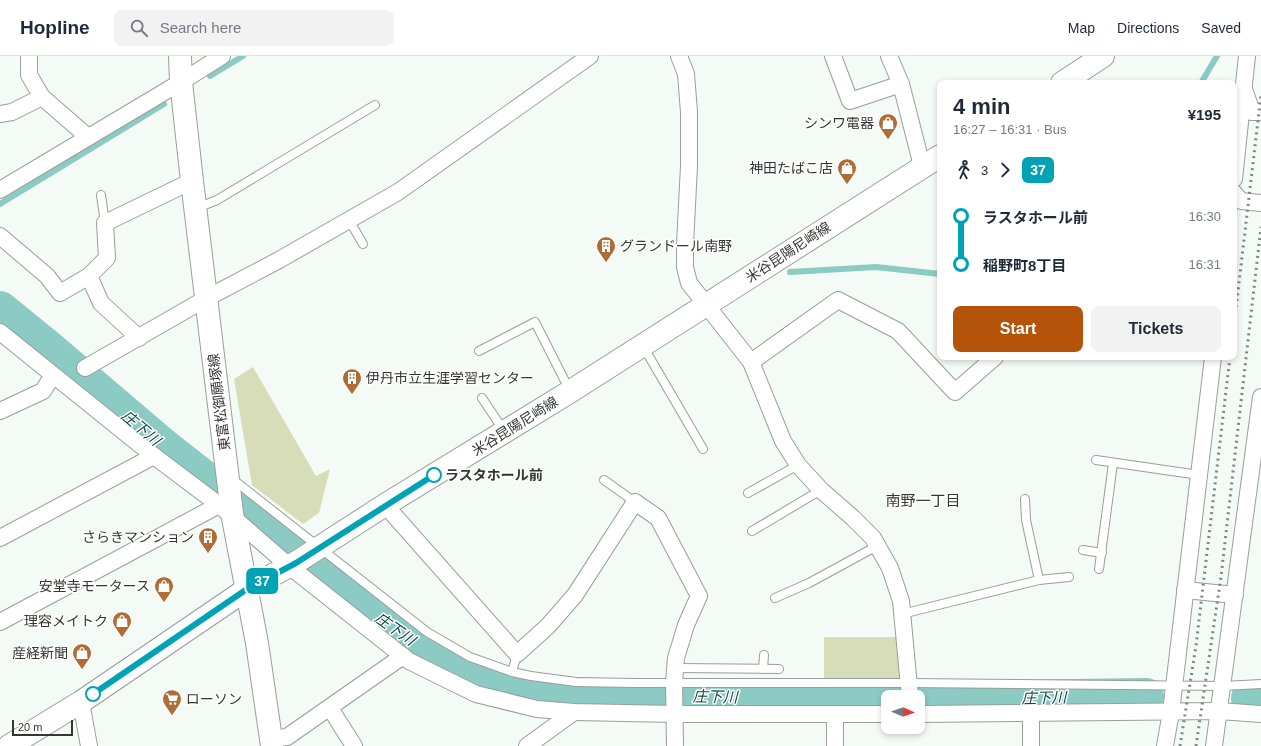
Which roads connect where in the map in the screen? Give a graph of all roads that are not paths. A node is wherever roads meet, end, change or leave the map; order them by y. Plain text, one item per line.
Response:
1 (29, 56) edge
2 (180, 56) edge
3 (222, 56) edge
4 (590, 56) edge
5 (678, 56) edge
6 (833, 56) edge
7 (889, 56) edge
8 (1103, 56) edge
9 (1247, 56) edge
10 (1067, 80) edge
11 (181, 82) junction
12 (901, 84) junction
13 (1245, 90) junction
14 (42, 97) junction
15 (375, 105) dead end
16 (1261, 112) edge
17 (0, 114) edge
18 (88, 137) junction
19 (1237, 155) edge
20 (931, 161) edge
21 (192, 181) junction
22 (0, 190) edge
23 (101, 195) dead end
24 (1237, 196) edge
25 (1261, 203) edge
26 (196, 208) junction
27 (349, 220) junction
28 (105, 223) junction
29 (0, 236) edge
30 (363, 244) dead end
31 (89, 276) junction
32 (206, 298) junction
33 (705, 305) junction
34 (0, 332) edge
35 (139, 338) junction
36 (642, 345) junction
37 (479, 351) dead end
38 (992, 360) edge
39 (1213, 360) edge
40 (751, 362) junction
41 (85, 368) dead end
42 (62, 378) junction
43 (571, 391) junction
44 (1261, 397) edge
45 (482, 398) dead end
46 (0, 411) edge
47 (504, 432) junction
48 (703, 448) dead end
49 (154, 456) junction
50 (1096, 460) dead end
51 (1113, 463) junction
52 (798, 465) junction
53 (1199, 475) junction
54 (228, 479) junction
55 (604, 480) dead end
56 (821, 490) junction
57 (748, 493) dead end
58 (1025, 499) dead end
59 (635, 502) junction
60 (385, 505) junction
61 (228, 512) junction
62 (752, 531) dead end
63 (0, 538) edge
64 (877, 546) junction
65 (317, 549) junction
66 (1083, 550) dead end
67 (1102, 553) junction
68 (292, 564) junction
69 (1099, 569) dead end
70 (1069, 577) dead end
71 (1039, 580) junction
72 (247, 589) junction
73 (1185, 590) junction
74 (1235, 595) junction
75 (775, 598) dead end
76 (902, 614) junction
77 (0, 622) edge
78 (517, 654) junction
79 (764, 655) dead end
80 (403, 656) junction
81 (763, 669) junction
82 (779, 669) dead end
83 (512, 672) junction
84 (674, 680) junction
85 (1261, 684) edge
86 (1174, 685) junction
87 (1223, 686) junction
88 (909, 690) edge
89 (81, 702) junction
90 (330, 708) junction
91 (675, 710) junction
92 (1219, 711) junction
93 (574, 712) junction
94 (1171, 712) junction
95 (1031, 713) junction
96 (835, 714) junction
97 (881, 714) edge
98 (925, 714) edge
99 (1261, 714) edge
100 (271, 743) edge
101 (9, 746) edge
102 (89, 746) edge
103 (354, 746) edge
104 (527, 746) edge
105 (675, 746) edge
106 (835, 746) edge
107 (1031, 746) edge
108 (1165, 746) edge
109 (1214, 746) edge

1 - 14 street
2 - 11 main road, 東富松御願塚線
3 - 11 street
4 - 27 street
5 - 33 street
6 - 12 street
7 - 12 street
8 - 10 main road
9 - 13 street
11 - 18 street
11 - 21 main road, 東富松御願塚線
12 - 20 street
13 - 16 street
13 - 19 street
14 - 17 street
14 - 18 street
15 - 26 lane
18 - 22 street
20 - 33 main road, 米谷昆陽尼崎線
21 - 26 main road, 東富松御願塚線
21 - 28 street
23 - 28 lane
24 - 25 street
26 - 32 main road, 東富松御願塚線
27 - 30 lane
27 - 32 street
28 - 31 street
29 - 31 street
31 - 35 street
32 - 35 street
32 - 54 main road, 東富松御願塚線
33 - 36 main road, 米谷昆陽尼崎線
33 - 40 street
34 - 42 street
35 - 41 street
36 - 43 main road, 米谷昆陽尼崎線
36 - 48 lane
37 - 43 lane
38 - 40 street
39 - 53 street
40 - 52 street
42 - 46 street
42 - 49 street
43 - 47 main road, 米谷昆陽尼崎線
44 - 74 street
45 - 47 lane
47 - 60 main road, 米谷昆陽尼崎線
49 - 61 street
49 - 63 street
50 - 51 lane
51 - 53 lane
51 - 67 lane
52 - 56 street
52 - 57 lane
53 - 73 street
54 - 61 main road, 東富松御願塚線
54 - 65 lane
55 - 59 lane
56 - 62 lane
56 - 64 street
58 - 71 lane
59 - 78 street
59 - 84 street
60 - 65 main road, 米谷昆陽尼崎線
60 - 78 street
61 - 68 street
61 - 72 main road, 東富松御願塚線
61 - 77 street
64 - 75 lane
64 - 76 street
65 - 68 main road, 米谷昆陽尼崎線
65 - 83 lane
66 - 67 lane
67 - 69 lane
68 - 72 main road, 米谷昆陽尼崎線
68 - 80 street
70 - 71 lane
71 - 76 lane
72 - 89 main road, 米谷昆陽尼崎線
72 - 100 main road, 東富松御願塚線
73 - 74 street
73 - 86 street
74 - 87 street
76 - 88 street
78 - 83 lane
79 - 81 lane
80 - 90 street
80 - 93 street
81 - 82 lane
81 - 84 lane
83 - 84 lane
84 - 88 lane
84 - 91 street
85 - 87 lane
86 - 87 lane
86 - 88 lane
86 - 94 street
87 - 92 street
89 - 101 main road, 米谷昆陽尼崎線
89 - 102 street
90 - 100 street
90 - 103 street
91 - 93 street
91 - 96 street
91 - 105 street
92 - 94 street
92 - 99 street
92 - 109 street
93 - 104 street
94 - 95 street
94 - 108 street
95 - 98 street
95 - 107 street
96 - 97 street
96 - 106 street

